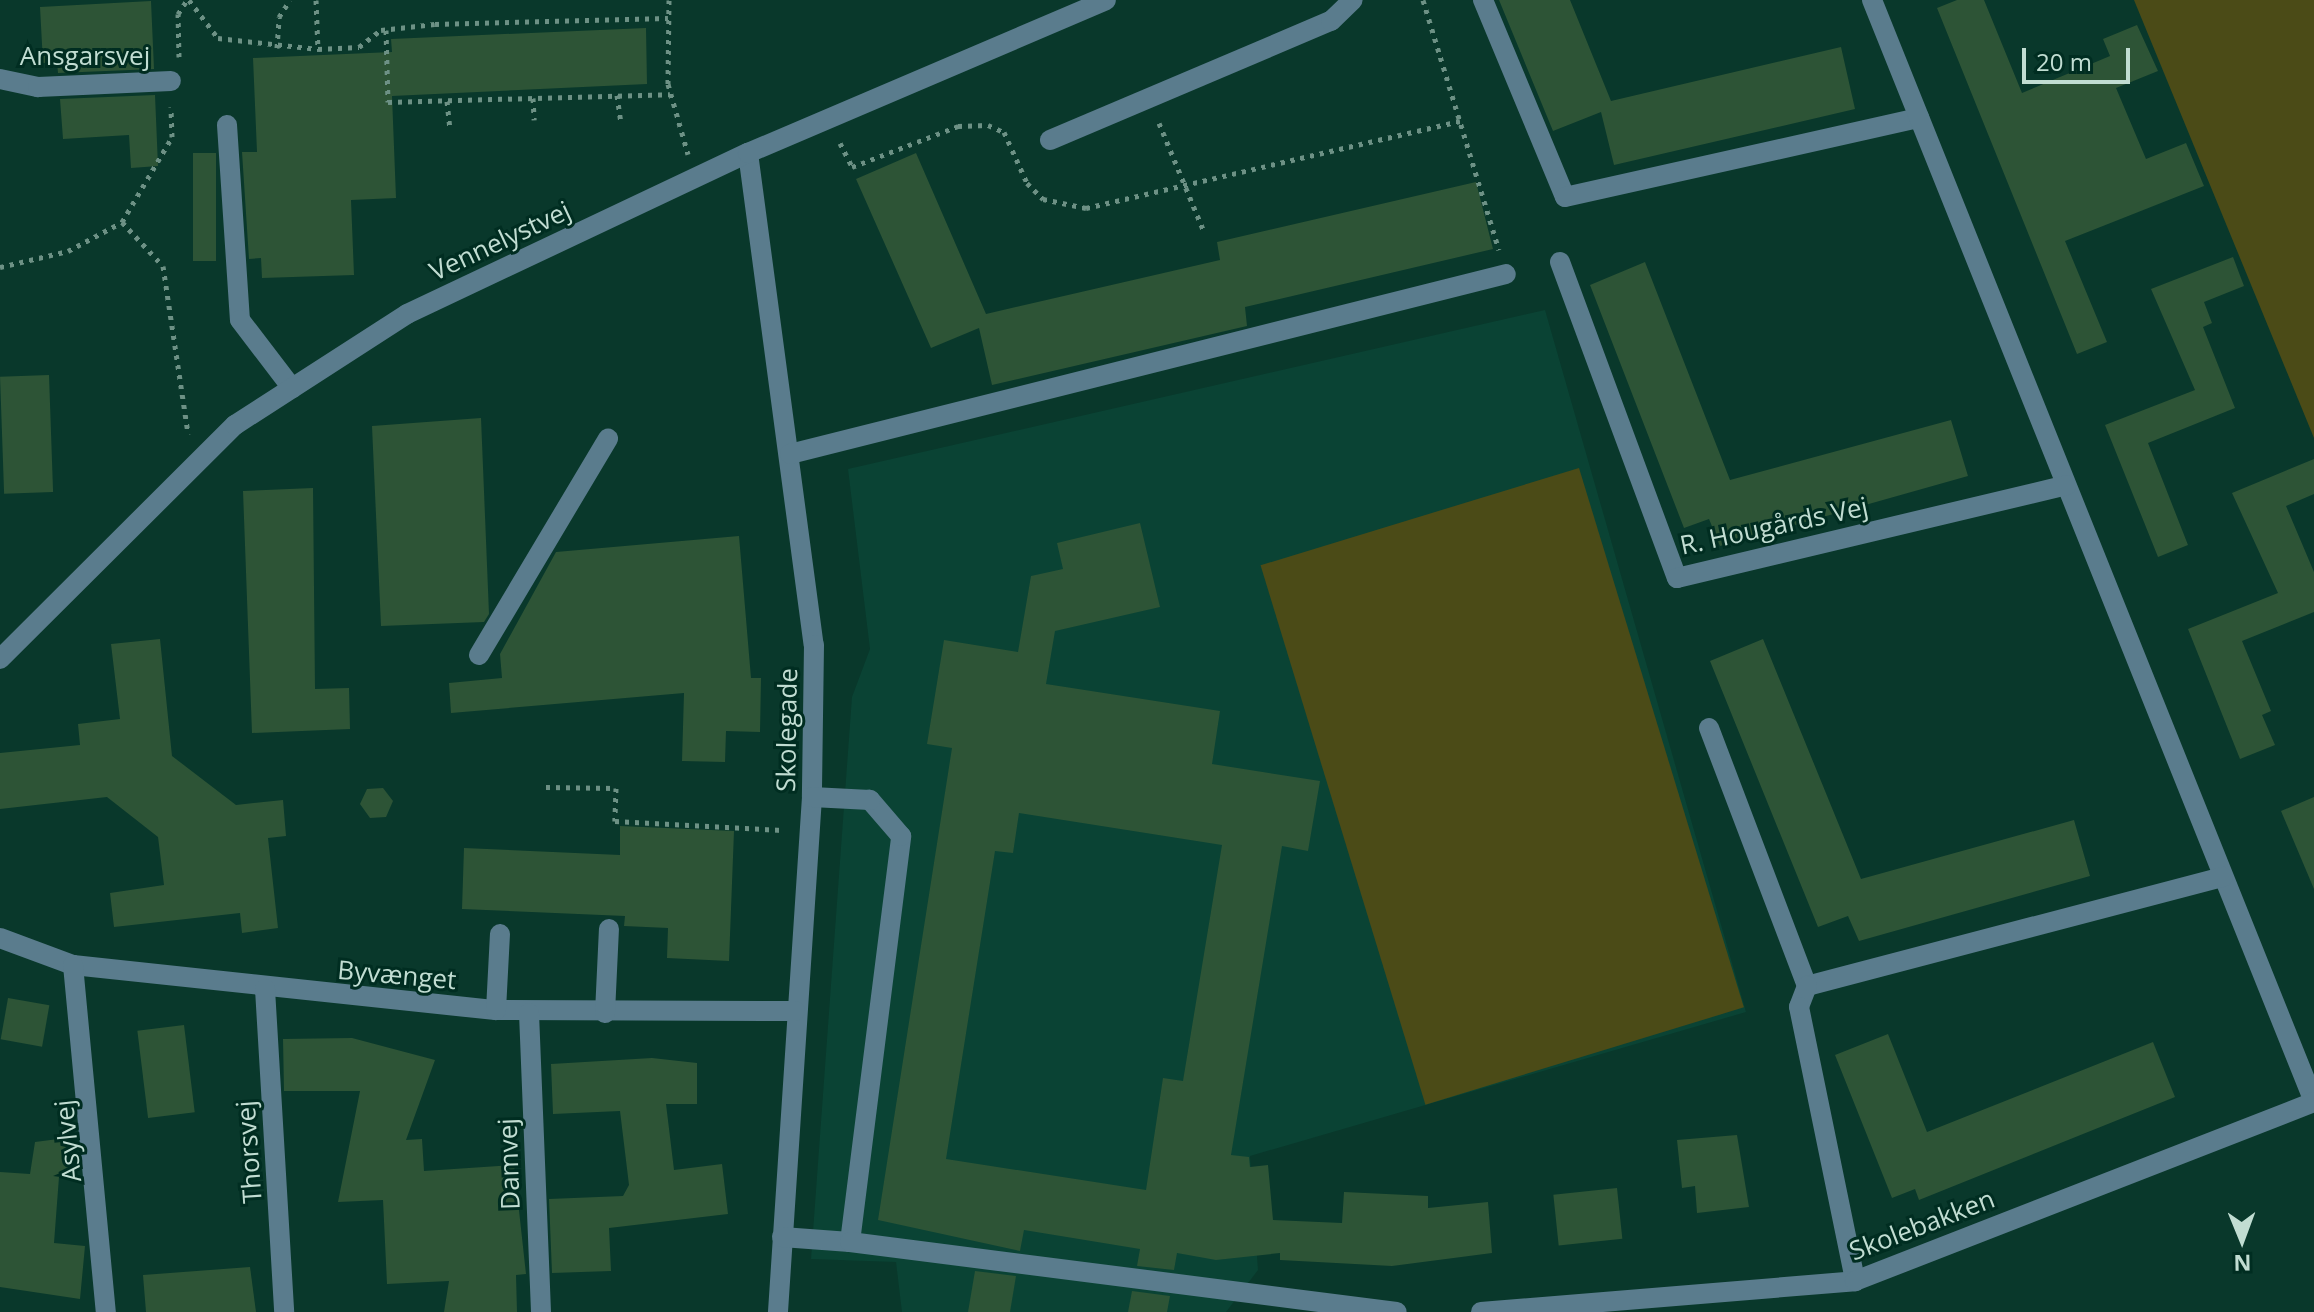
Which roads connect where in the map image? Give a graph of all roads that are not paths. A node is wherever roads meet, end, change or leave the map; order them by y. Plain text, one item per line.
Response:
1 (1106, 0) edge
2 (1353, 0) edge
3 (1483, 0) edge
4 (1872, 0) edge
5 (0, 79) edge
6 (171, 81) road end
7 (1919, 118) junction
8 (227, 125) dead end
9 (1050, 140) dead end
10 (748, 153) junction
11 (1560, 262) dead end
12 (1506, 274) road end
13 (292, 388) junction
14 (608, 439) dead end
15 (790, 454) junction
16 (2066, 485) junction
17 (479, 655) dead end
18 (0, 659) edge
19 (1709, 728) dead end
20 (812, 797) junction
21 (2223, 877) junction
22 (609, 929) dead end
23 (500, 934) dead end
24 (0, 938) edge
25 (73, 965) junction
26 (1807, 986) junction
27 (265, 989) junction
28 (496, 1010) junction
29 (795, 1011) junction
30 (529, 1013) junction
31 (605, 1013) junction
32 (2314, 1102) edge
33 (782, 1237) junction
34 (850, 1242) junction
35 (1855, 1281) junction
36 (106, 1312) edge
37 (284, 1312) edge
38 (541, 1312) edge
39 (778, 1312) edge
40 (1397, 1312) edge
41 (1481, 1312) edge

1 - 10 street, Vennelystvej
2 - 9 street
3 - 7 street
4 - 7 street
5 - 6 street, Ansgarsvej
7 - 16 street
8 - 13 street
10 - 13 street, Vennelystvej
10 - 15 street, Skolegade
11 - 16 street, R. Hougårds Vej
12 - 15 street
13 - 18 street, Vennelystvej
14 - 17 street
15 - 20 street, Skolegade
16 - 21 street
19 - 26 street
20 - 29 street, Skolegade
20 - 34 street
21 - 26 street
21 - 32 street
22 - 31 street
23 - 28 street
24 - 25 street, Byvænget
25 - 27 street, Byvænget
25 - 36 street, Asylvej
26 - 35 street
27 - 28 street, Byvænget
27 - 37 street, Thorsvej
28 - 30 street, Byvænget
29 - 31 street, Byvænget
29 - 33 street, Skolegade
30 - 31 street, Byvænget
30 - 38 street, Damvej
32 - 35 street, Skolebakken
33 - 34 street
33 - 39 street, Skolegade
34 - 40 street
35 - 41 street, Skolebakken

